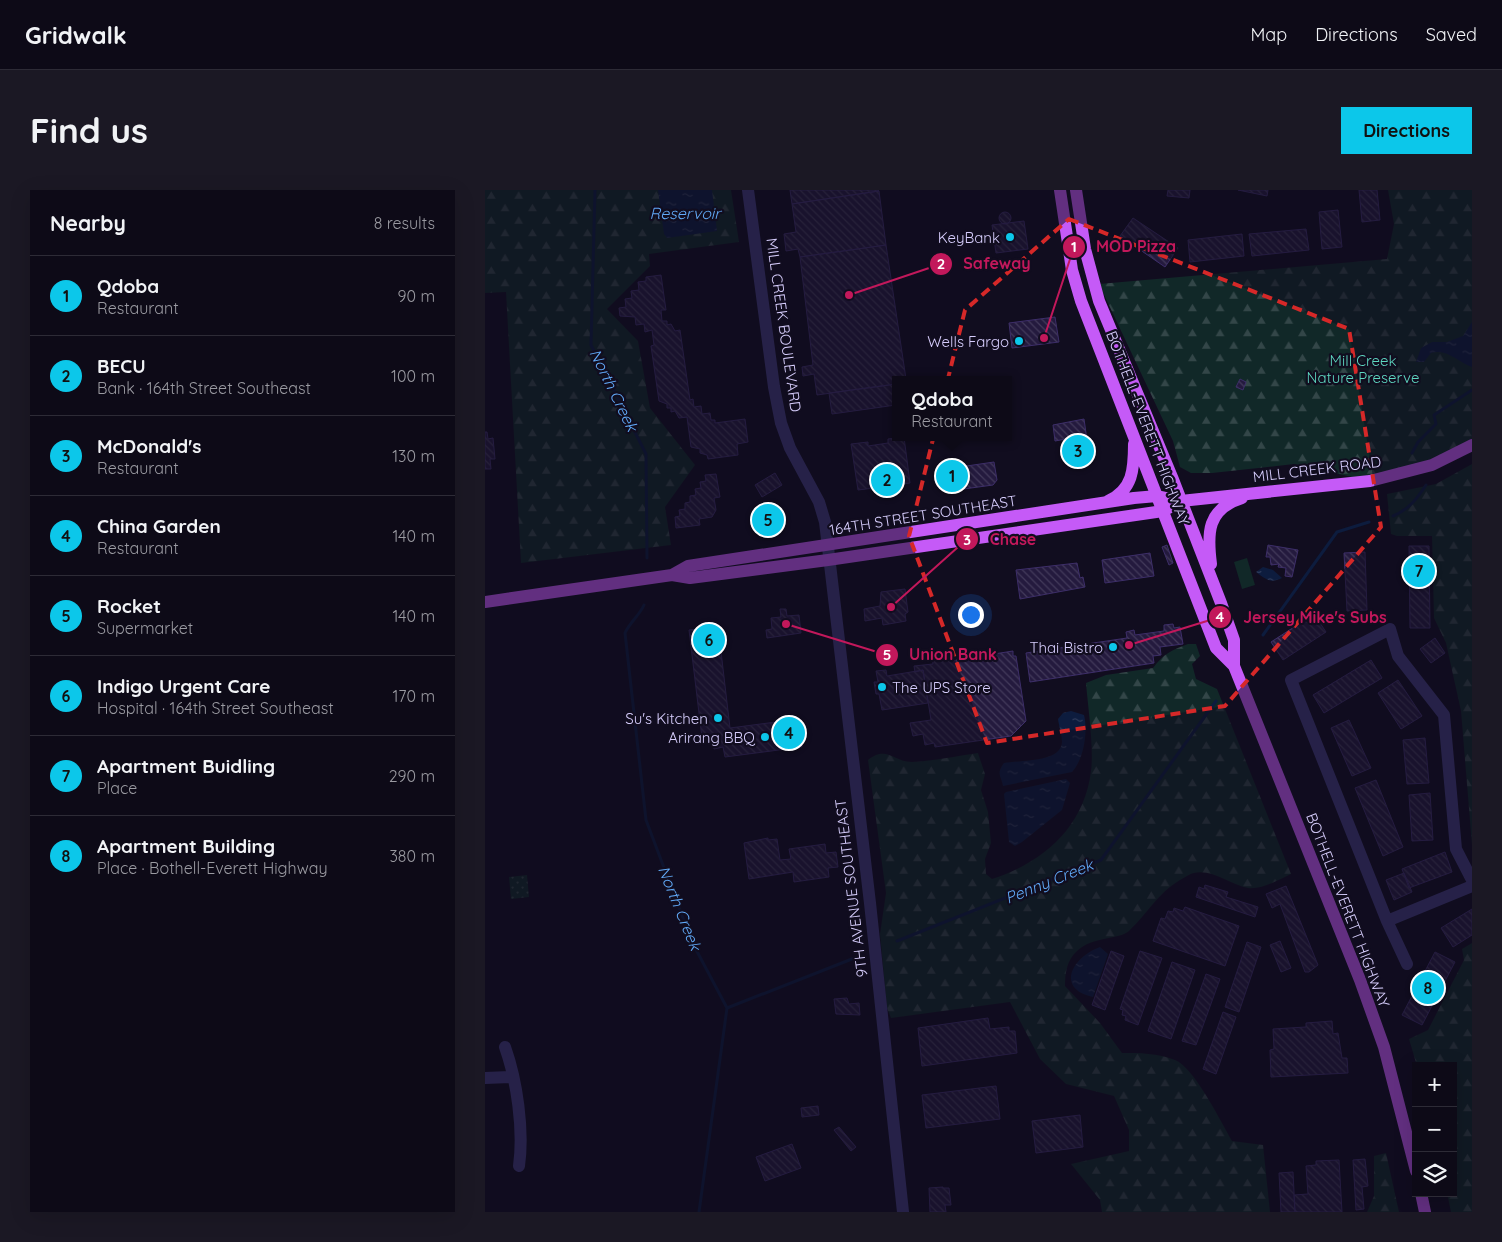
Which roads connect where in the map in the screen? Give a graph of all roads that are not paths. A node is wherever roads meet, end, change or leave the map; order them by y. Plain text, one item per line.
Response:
1 (748, 190) edge
2 (1060, 190) edge
3 (1076, 190) edge
4 (1134, 437) junction
5 (1472, 446) edge
6 (1264, 492) junction
7 (1157, 496) junction
8 (1181, 501) junction
9 (1097, 504) junction
10 (1163, 511) junction
11 (827, 546) junction
12 (828, 560) junction
13 (672, 575) junction
14 (1213, 581) junction
15 (485, 602) edge
16 (1234, 666) junction
17 (1472, 880) edge
18 (1472, 886) edge
19 (1387, 921) junction
20 (1407, 964) dead end
21 (505, 1047) dead end
22 (513, 1076) junction
23 (485, 1078) edge
24 (1412, 1155) edge
25 (519, 1166) dead end
26 (1422, 1197) edge
27 (903, 1212) edge
28 (1425, 1212) edge

1 - 11 street, MILL CREEK BOULEVARD
2 - 4 main road, BOTHELL-EVERETT HIGHWAY
3 - 8 main road, BOTHELL-EVERETT HIGHWAY
4 - 7 main road, BOTHELL-EVERETT HIGHWAY
4 - 9 main road
5 - 6 main road, MILL CREEK ROAD
6 - 8 main road, MILL CREEK ROAD
6 - 14 main road
7 - 8 main road, 164TH STREET SOUTHEAST
7 - 9 main road, 164TH STREET SOUTHEAST
7 - 10 main road, BOTHELL-EVERETT HIGHWAY
8 - 10 main road, MILL CREEK ROAD
8 - 14 main road, BOTHELL-EVERETT HIGHWAY
9 - 11 main road, 164TH STREET SOUTHEAST
10 - 12 main road, 164TH STREET SOUTHEAST
10 - 16 main road, BOTHELL-EVERETT HIGHWAY
11 - 12 street, MILL CREEK BOULEVARD
11 - 13 main road, 164TH STREET SOUTHEAST
12 - 13 main road, 164TH STREET SOUTHEAST
12 - 27 street, 9TH AVENUE SOUTHEAST
13 - 15 main road, 164TH STREET SOUTHEAST
14 - 16 main road, BOTHELL-EVERETT HIGHWAY
16 - 24 main road, BOTHELL-EVERETT HIGHWAY
17 - 19 street
18 - 19 street
19 - 20 street
21 - 22 street
22 - 23 street
22 - 25 street
26 - 28 main road

